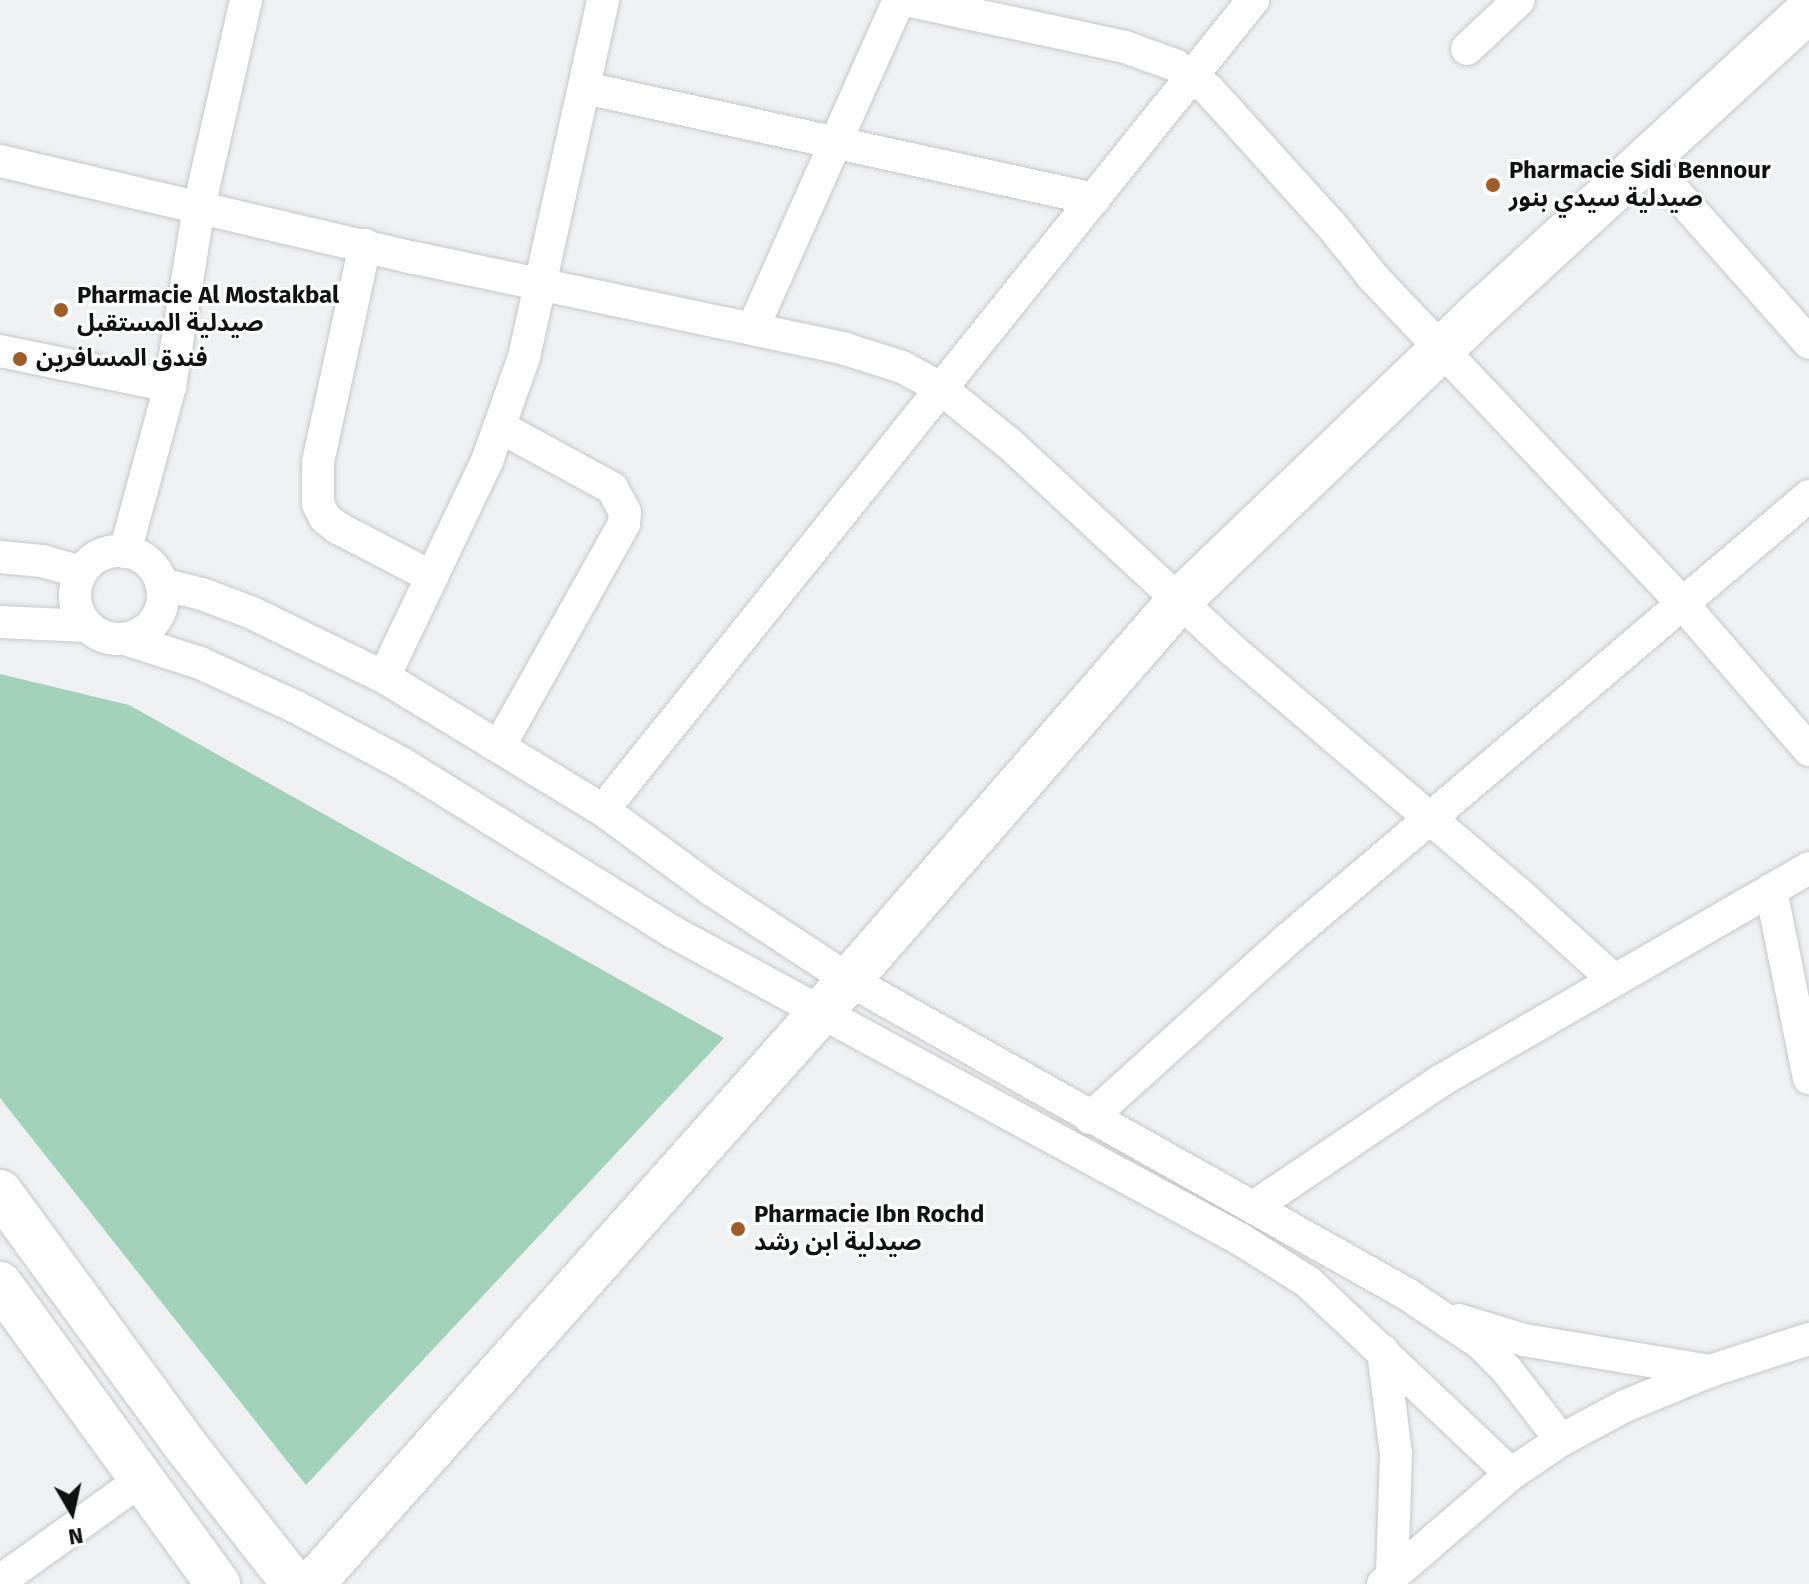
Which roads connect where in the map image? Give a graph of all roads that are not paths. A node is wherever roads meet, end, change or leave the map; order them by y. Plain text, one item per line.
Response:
1 (246, 0) edge
2 (603, 0) edge
3 (899, 0) edge
4 (906, 0) edge
5 (1253, 0) edge
6 (1519, 0) edge
7 (1809, 10) edge
8 (1050, 15) edge
9 (1467, 49) dead end
10 (1192, 77) junction
11 (585, 88) junction
12 (832, 145) junction
13 (1645, 158) junction
14 (0, 161) edge
15 (1094, 199) junction
16 (199, 207) junction
17 (365, 245) junction
18 (540, 284) junction
19 (753, 328) junction
20 (1809, 343) edge
21 (0, 351) edge
22 (1441, 351) junction
23 (170, 386) junction
24 (939, 387) junction
25 (500, 427) junction
26 (1809, 496) edge
27 (125, 552) junction
28 (0, 557) edge
29 (81, 572) junction
30 (432, 577) junction
31 (161, 584) junction
32 (1179, 601) junction
33 (1681, 602) junction
34 (0, 622) edge
35 (87, 626) junction
36 (125, 639) junction
37 (384, 677) junction
38 (500, 745) junction
39 (1809, 750) edge
40 (603, 810) junction
41 (1429, 819) junction
42 (1809, 868) edge
43 (1771, 890) junction
44 (1613, 979) junction
45 (849, 980) junction
46 (821, 1012) junction
47 (1809, 1078) edge
48 (1090, 1118) junction
49 (0, 1192) edge
50 (1255, 1206) junction
51 (0, 1284) edge
52 (1437, 1313) junction
53 (1809, 1339) edge
54 (1383, 1351) junction
55 (1710, 1371) junction
56 (1561, 1440) junction
57 (1511, 1474) junction
58 (141, 1480) junction
59 (1387, 1580) edge
60 (0, 1581) edge
61 (218, 1584) edge
62 (294, 1584) edge
63 (312, 1584) edge

1 - 16 street
2 - 11 street
3 - 12 street
4 - 8 street
5 - 10 street
6 - 9 street
7 - 13 main road
8 - 10 street
10 - 15 street
10 - 22 street
11 - 12 street
11 - 18 street
12 - 15 street
12 - 19 street
13 - 20 street
13 - 22 main road
14 - 16 street
15 - 24 street
16 - 17 street
16 - 23 street
17 - 18 street
17 - 30 street
18 - 19 street
18 - 25 street
19 - 24 street
21 - 23 street
22 - 32 main road
22 - 33 street
23 - 27 street
24 - 32 street
24 - 40 street
25 - 30 street
25 - 38 street
26 - 33 street
27 - 29 street
27 - 31 street
28 - 29 street
29 - 35 street
30 - 37 street
31 - 36 street
31 - 37 street
32 - 41 street
32 - 45 main road
33 - 39 street
33 - 41 street
34 - 35 street
35 - 36 street
36 - 46 street
37 - 38 street
38 - 40 street
40 - 45 street
41 - 44 street
41 - 48 street
42 - 43 street
43 - 44 street
43 - 47 street
44 - 50 street
45 - 46 main road
45 - 48 street
46 - 54 street
46 - 63 main road
48 - 50 street
49 - 62 main road
50 - 52 street
51 - 58 main road
52 - 55 street
52 - 56 street
53 - 55 street
54 - 57 street
54 - 59 street
55 - 56 street
56 - 57 street
57 - 59 street
58 - 60 street
58 - 61 main road

